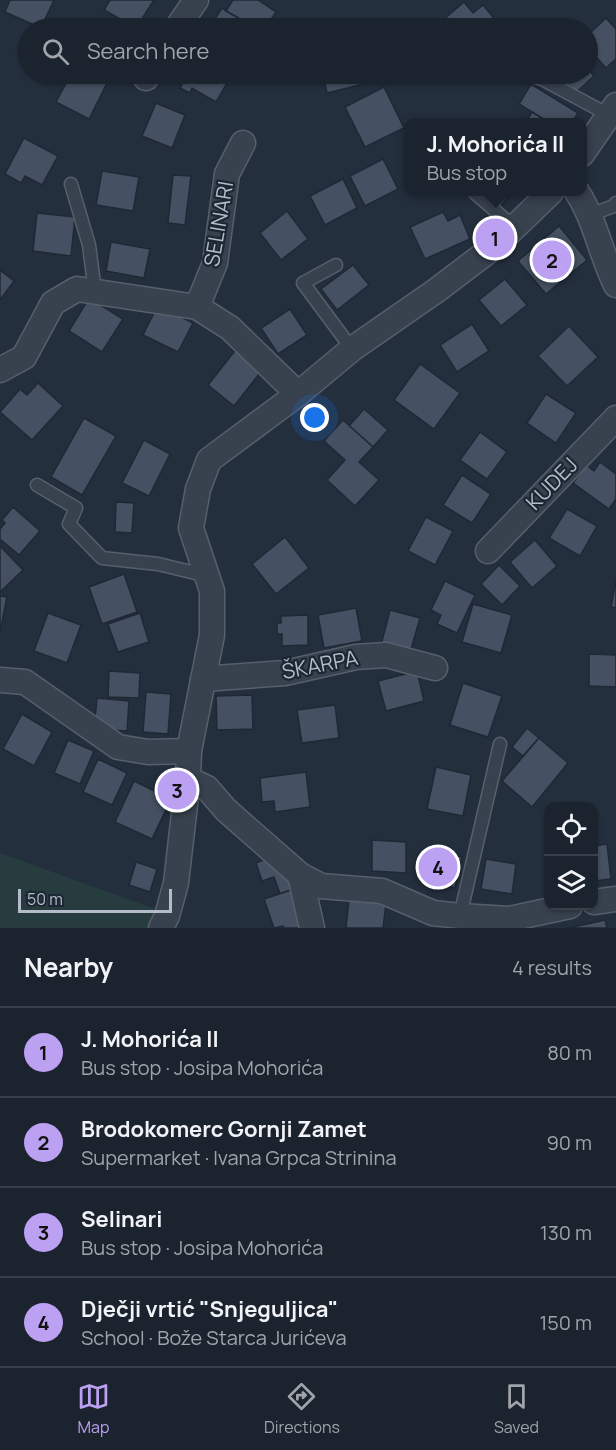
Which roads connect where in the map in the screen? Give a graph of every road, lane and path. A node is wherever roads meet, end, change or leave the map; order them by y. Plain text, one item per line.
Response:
1 (196, 0) edge
2 (184, 18) edge
3 (553, 84) edge
4 (612, 110) edge
5 (243, 143) dead end
6 (587, 147) edge
7 (71, 184) dead end
8 (479, 196) edge
9 (547, 196) edge
10 (579, 196) edge
11 (616, 202) edge
12 (589, 215) junction
13 (515, 228) junction
14 (336, 265) dead end
15 (616, 285) edge
16 (95, 292) junction
17 (197, 307) junction
18 (352, 349) junction
19 (0, 370) edge
20 (298, 394) junction
21 (616, 418) edge
22 (37, 485) dead end
23 (488, 551) dead end
24 (209, 577) junction
25 (435, 668) dead end
26 (203, 679) junction
27 (0, 680) edge
28 (500, 744) dead end
29 (189, 751) junction
30 (188, 779) junction
31 (310, 881) junction
32 (616, 899) edge
33 (598, 901) edge
34 (551, 910) edge
35 (460, 916) junction
36 (161, 928) edge
37 (312, 928) edge

1 - 2 street
3 - 4 lane
4 - 6 street
5 - 17 street, SELINARI
7 - 16 lane
8 - 13 lane
9 - 13 street
10 - 12 street
11 - 12 lane
12 - 15 street
13 - 18 street
14 - 18 lane
16 - 17 street
16 - 19 street
17 - 20 street
18 - 20 street
20 - 24 street
21 - 23 street, KUDEJ
22 - 24 lane
24 - 26 street
25 - 26 street, ŠKARPA
26 - 29 street
27 - 29 street
28 - 35 lane
29 - 30 street
30 - 31 street
30 - 36 street
31 - 35 street
31 - 37 street
32 - 33 street
34 - 35 street

